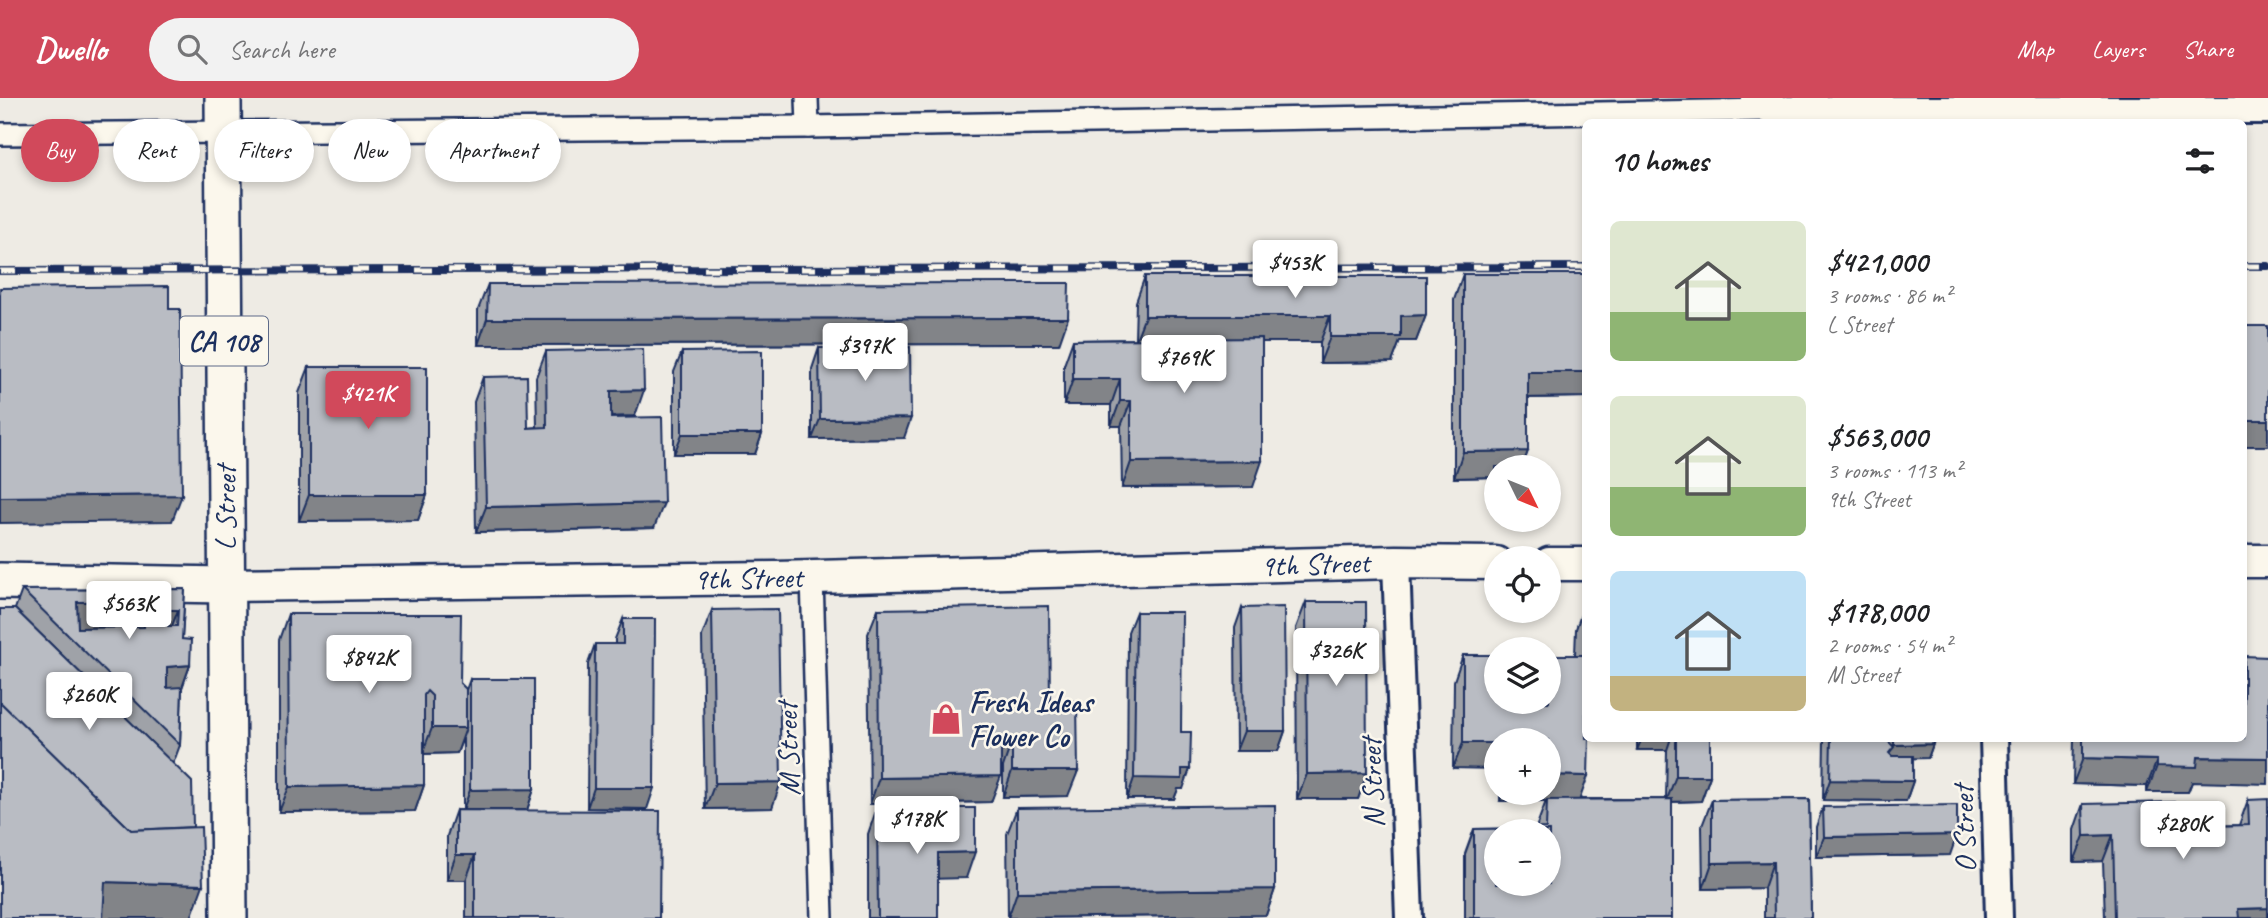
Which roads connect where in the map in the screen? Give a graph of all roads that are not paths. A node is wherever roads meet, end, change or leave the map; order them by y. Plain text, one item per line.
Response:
1 (807, 98) edge
2 (1761, 104) edge
3 (2268, 110) edge
4 (223, 115) edge
5 (808, 127) junction
6 (0, 134) edge
7 (2247, 561) edge
8 (2268, 561) edge
9 (1396, 562) junction
10 (1484, 563) edge
11 (1561, 564) edge
12 (1582, 564) edge
13 (812, 577) junction
14 (0, 581) edge
15 (225, 585) junction
16 (1994, 742) edge
17 (229, 918) edge
18 (822, 918) edge
19 (1409, 918) edge
20 (1999, 918) edge

1 - 5 street
2 - 3 street
2 - 5 street
4 - 5 street
4 - 6 street
4 - 15 main road, L Street / CA 108
7 - 8 main road
9 - 10 main road, 9th Street
9 - 13 main road, 9th Street
9 - 19 street, N Street
11 - 12 main road
13 - 15 main road, 9th Street
13 - 18 street, M Street
14 - 15 main road, 9th Street
15 - 17 main road, L Street / CA 108
16 - 20 street, O Street

